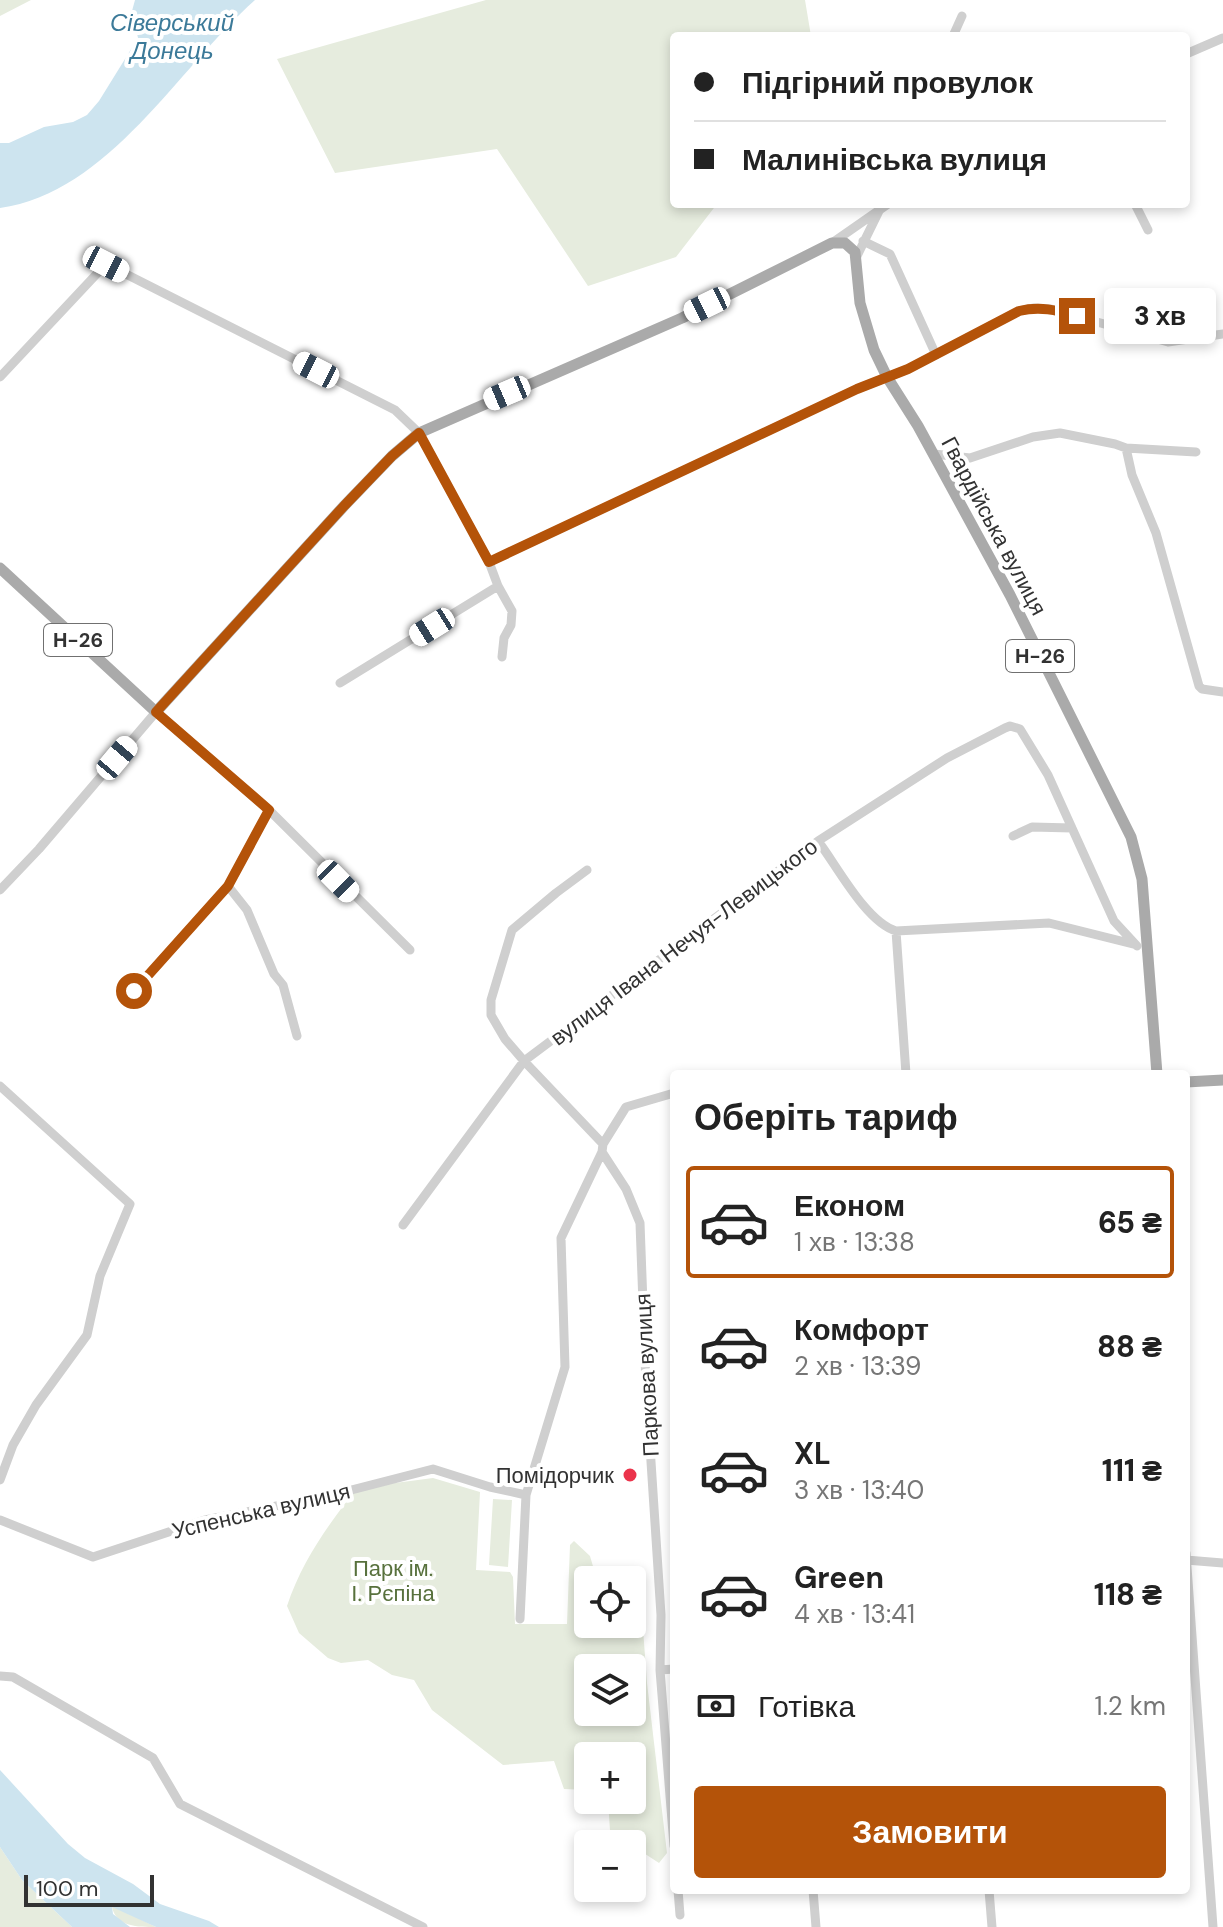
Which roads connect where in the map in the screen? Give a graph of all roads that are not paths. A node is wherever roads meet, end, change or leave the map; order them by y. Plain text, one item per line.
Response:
1 (962, 16) dead end
2 (955, 32) edge
3 (1223, 38) edge
4 (1190, 52) edge
5 (881, 208) edge
6 (883, 208) edge
7 (1137, 208) edge
8 (1148, 230) dead end
9 (863, 241) junction
10 (832, 243) junction
11 (856, 258) junction
12 (1223, 334) edge
13 (936, 355) junction
14 (0, 377) edge
15 (887, 377) junction
16 (419, 433) junction
17 (1126, 448) junction
18 (1196, 452) dead end
19 (934, 454) junction
20 (489, 562) junction
21 (0, 568) edge
22 (498, 586) junction
23 (502, 657) dead end
24 (340, 683) dead end
25 (1223, 692) edge
26 (156, 712) junction
27 (269, 810) junction
28 (1072, 828) junction
29 (1013, 836) dead end
30 (818, 841) junction
31 (587, 870) dead end
32 (228, 886) junction
33 (0, 890) edge
34 (896, 931) junction
35 (1142, 947) junction
36 (410, 950) dead end
37 (134, 991) dead end
38 (297, 1036) dead end
39 (524, 1061) junction
40 (906, 1070) edge
41 (1157, 1070) edge
42 (1223, 1080) edge
43 (1190, 1082) edge
44 (0, 1086) edge
45 (670, 1094) edge
46 (603, 1148) junction
47 (403, 1225) dead end
48 (0, 1480) edge
49 (526, 1495) junction
50 (0, 1520) edge
51 (1190, 1560) edge
52 (1223, 1563) edge
53 (1190, 1614) edge
54 (520, 1619) dead end
55 (670, 1669) edge
56 (660, 1670) junction
57 (0, 1676) edge
58 (670, 1796) edge
59 (678, 1894) edge
60 (813, 1894) edge
61 (989, 1894) edge
62 (680, 1915) dead end
63 (423, 1927) edge
64 (816, 1927) edge
65 (992, 1927) edge
66 (1213, 1927) edge

1 - 2 street
3 - 4 street
5 - 10 street
6 - 9 street
7 - 8 street
9 - 11 street
9 - 13 street
10 - 11 main road
10 - 16 main road
11 - 15 main road, Гвардійська вулиця / Н-26
12 - 13 street
13 - 15 street
14 - 16 street
15 - 19 main road, Гвардійська вулиця / Н-26
15 - 20 street
16 - 20 street
16 - 26 main road
17 - 18 street
17 - 19 street
17 - 25 street
19 - 35 main road, Гвардійська вулиця / Н-26
20 - 22 street
21 - 26 main road, Н-26
22 - 23 street
22 - 24 street
26 - 27 street
26 - 33 street
27 - 32 street
27 - 36 street
28 - 29 street
28 - 30 street, вулиця Івана Нечуя-Левицького
28 - 35 street
30 - 34 street
30 - 39 street, вулиця Івана Нечуя-Левицького
31 - 39 street, Паркова вулиця
32 - 37 street
32 - 38 street
34 - 35 street
34 - 40 street
35 - 41 main road, Гвардійська вулиця / Н-26
39 - 46 street, Паркова вулиця
39 - 47 street, вулиця Івана Нечуя-Левицького
42 - 43 main road
44 - 48 street
45 - 46 street
46 - 49 street
46 - 56 street, Паркова вулиця
49 - 50 street, Успенська вулиця
49 - 54 street
51 - 52 street
53 - 66 street
55 - 56 street
56 - 58 street, Паркова вулиця
57 - 63 street
59 - 62 street
60 - 64 street
61 - 65 street

